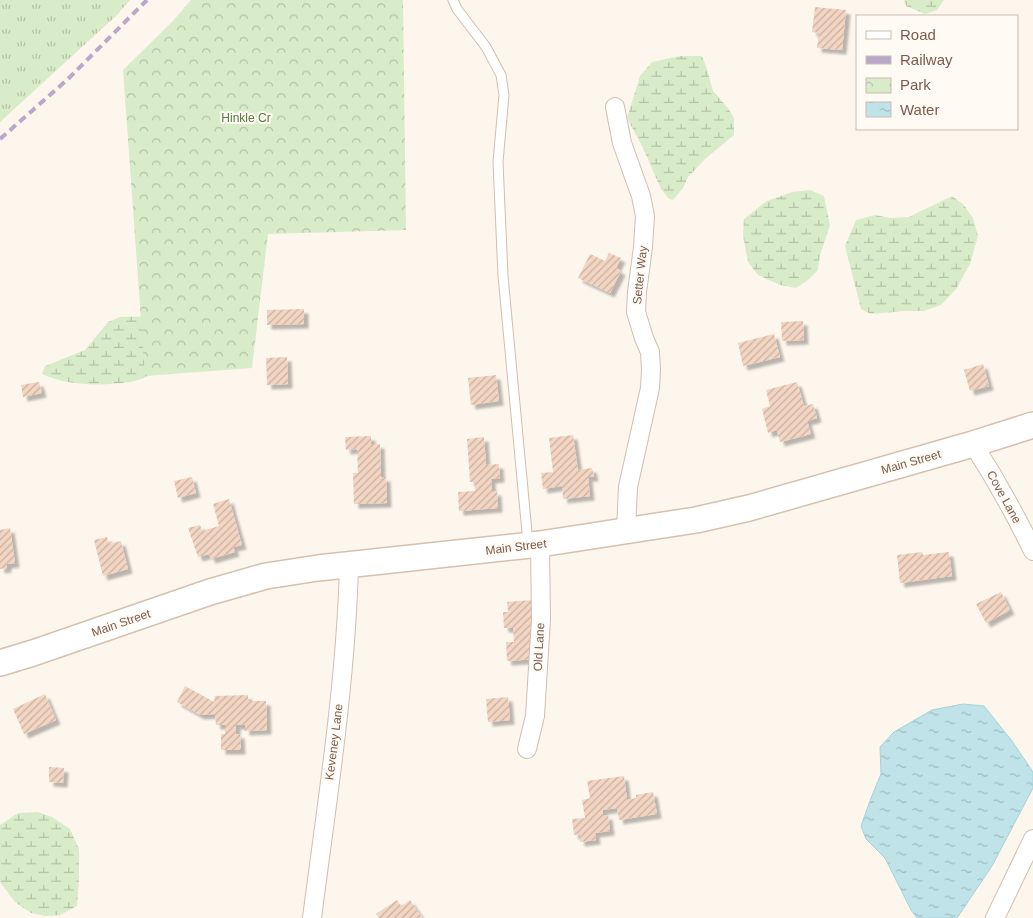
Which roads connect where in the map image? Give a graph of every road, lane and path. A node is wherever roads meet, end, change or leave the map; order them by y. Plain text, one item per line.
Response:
1 (452, 0) edge
2 (615, 107) dead end
3 (1033, 424) edge
4 (973, 444) junction
5 (626, 532) junction
6 (534, 545) junction
7 (1033, 551) edge
8 (349, 565) junction
9 (0, 663) edge
10 (527, 749) dead end
11 (1033, 839) edge
12 (312, 918) edge
13 (995, 918) edge

1 - 6 lane
2 - 5 street, Setter Way
3 - 4 main road, Main Street
4 - 5 main road, Main Street
4 - 7 street, Cove Lane
5 - 6 main road, Main Street
6 - 8 main road, Main Street
6 - 10 street, Old Lane
8 - 9 main road, Main Street
8 - 12 street, Keveney Lane
11 - 13 street

